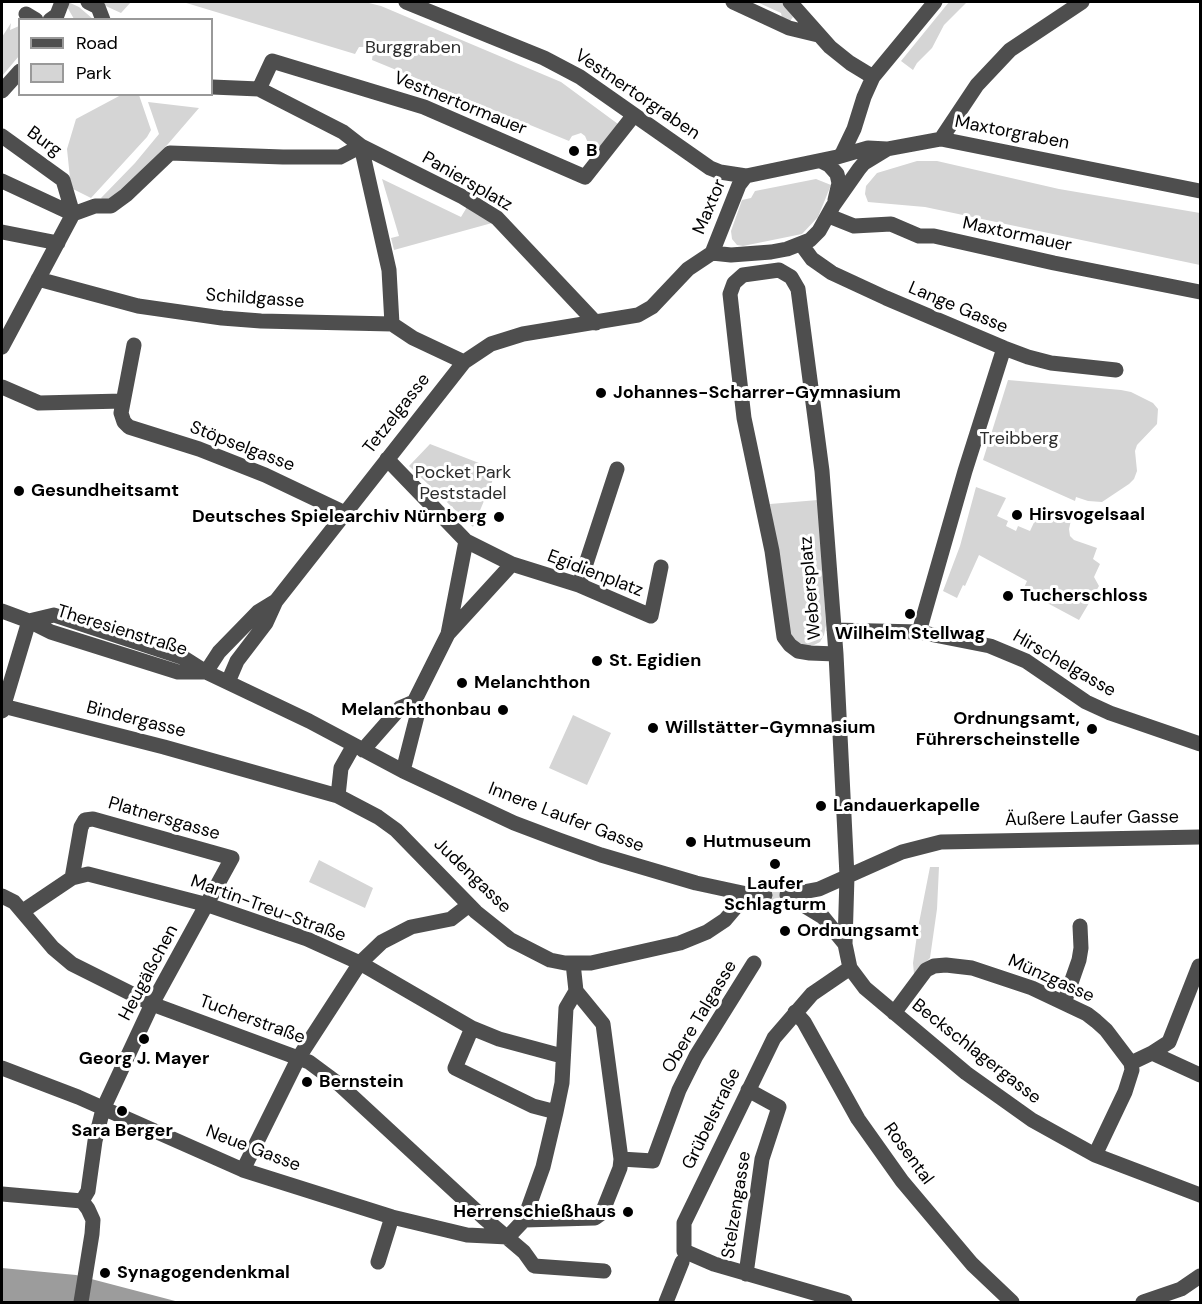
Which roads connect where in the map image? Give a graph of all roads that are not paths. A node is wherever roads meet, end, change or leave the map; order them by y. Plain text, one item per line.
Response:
1 (88, 2) edge
2 (406, 2) edge
3 (734, 2) edge
4 (790, 2) edge
5 (935, 2) edge
6 (1082, 2) edge
7 (102, 18) edge
8 (818, 35) junction
9 (18, 73) edge
10 (873, 77) junction
11 (213, 87) edge
12 (259, 89) junction
13 (2, 91) edge
14 (634, 115) junction
15 (2, 136) edge
16 (941, 139) junction
17 (361, 146) junction
18 (887, 149) junction
19 (841, 156) junction
20 (821, 161) junction
21 (746, 176) junction
22 (2, 181) edge
23 (1200, 191) edge
24 (831, 211) junction
25 (73, 214) junction
26 (2, 232) edge
27 (58, 243) junction
28 (801, 244) junction
29 (712, 254) junction
30 (38, 279) junction
31 (1200, 292) edge
32 (596, 323) junction
33 (392, 324) junction
34 (134, 345) dead end
35 (2, 347) edge
36 (1004, 348) junction
37 (464, 362) junction
38 (1116, 370) dead end
39 (2, 387) edge
40 (123, 401) junction
41 (387, 459) junction
42 (617, 470) dead end
43 (345, 513) junction
44 (466, 541) junction
45 (512, 564) junction
46 (661, 567) dead end
47 (579, 585) junction
48 (276, 601) junction
49 (2, 611) edge
50 (29, 621) junction
51 (85, 625) junction
52 (834, 630) junction
53 (919, 632) junction
54 (448, 634) junction
55 (80, 641) junction
56 (836, 654) junction
57 (206, 672) junction
58 (228, 682) junction
59 (414, 702) junction
60 (2, 709) edge
61 (1200, 744) edge
62 (358, 747) junction
63 (404, 771) junction
64 (338, 796) junction
65 (1200, 837) edge
66 (232, 858) joint
67 (847, 876) junction
68 (72, 878) junction
69 (747, 894) junction
70 (765, 895) tunnel mouth
71 (2, 896) edge
72 (208, 905) junction
73 (469, 905) junction
74 (23, 911) junction
75 (1080, 926) dead end
76 (845, 944) junction
77 (360, 963) junction
78 (573, 963) junction
79 (754, 963) dead end
80 (1200, 967) edge
81 (850, 968) junction
82 (576, 991) junction
83 (1064, 1003) junction
84 (152, 1004) junction
85 (795, 1012) junction
86 (894, 1013) junction
87 (472, 1028) junction
88 (1152, 1053) junction
89 (299, 1056) junction
90 (562, 1056) junction
91 (1131, 1063) junction
92 (2, 1068) edge
93 (1200, 1075) edge
94 (748, 1090) junction
95 (103, 1109) junction
96 (556, 1112) junction
97 (1095, 1155) junction
98 (621, 1159) junction
99 (243, 1170) junction
100 (2, 1194) edge
101 (1200, 1195) edge
102 (82, 1201) junction
103 (392, 1217) junction
104 (524, 1220) junction
105 (508, 1237) junction
106 (683, 1257) junction
107 (378, 1262) dead end
108 (604, 1271) dead end
109 (746, 1274) junction
110 (1200, 1276) edge
111 (81, 1302) edge
112 (666, 1302) edge
113 (845, 1302) edge
114 (1012, 1302) edge
115 (1143, 1302) edge

1 - 7 street
2 - 14 street, Vestnertorgraben
3 - 8 street
4 - 8 street
5 - 10 street
6 - 16 street
8 - 10 street
9 - 13 street
10 - 19 street
11 - 12 street
12 - 14 street, Vestnertormauer
12 - 17 street, Paniersplatz
14 - 21 street, Vestnertorgraben
15 - 25 street, Burg
16 - 18 street, Maxtorgraben
16 - 23 street, Maxtorgraben
17 - 25 street
17 - 32 street, Paniersplatz
17 - 33 street
18 - 19 street, Maxtorgraben
18 - 24 street
19 - 20 street, Maxtorgraben
20 - 21 street, Maxtorgraben
20 - 24 street
21 - 29 street, Maxtor
22 - 25 street
24 - 28 street
24 - 31 street, Maxtormauer
25 - 27 street
26 - 27 street
27 - 30 street
28 - 29 street
28 - 36 street, Lange Gasse
29 - 32 street
30 - 33 street, Schildgasse
30 - 35 street
32 - 37 street, Tetzelgasse
33 - 37 street
34 - 40 street
36 - 38 street, Lange Gasse
36 - 53 street
37 - 41 street, Tetzelgasse
39 - 40 street
40 - 43 street, Stöpselgasse
41 - 43 street, Tetzelgasse
41 - 44 street, Egidienplatz
42 - 47 street
43 - 48 street, Tetzelgasse
44 - 45 street, Egidienplatz
44 - 54 street
45 - 47 street, Egidienplatz
45 - 54 street
46 - 47 street, Egidienplatz
48 - 57 street, Tetzelgasse
48 - 58 street, Tetzelgasse
49 - 50 street, Theresienstraße
50 - 51 street, Theresienstraße
50 - 55 street, Theresienstraße
50 - 60 street
51 - 55 street
51 - 57 street, Theresienstraße
52 - 53 street, Hirschelgasse
52 - 56 street, Webersplatz
52 - 56 street, Webersplatz
53 - 61 street, Hirschelgasse
54 - 59 street
55 - 57 street, Theresienstraße
56 - 67 street
57 - 58 street, Theresienstraße
58 - 62 street, Theresienstraße
59 - 62 street
59 - 63 street
60 - 64 street, Bindergasse
62 - 63 street, Innere Laufer Gasse
62 - 64 street
63 - 69 street, Innere Laufer Gasse
64 - 73 street, Judengasse
65 - 67 street, Äußere Laufer Gasse
66 - 68 street, Platnersgasse
66 - 72 street, Heugäßchen
67 - 76 street
67 - 76 street, Äußere Laufer Gasse
68 - 72 street, Martin-Treu-Straße
68 - 74 street
69 - 70 street, Innere Laufer Gasse
69 - 78 street, Judengasse
71 - 74 street, Tucherstraße
72 - 77 street, Martin-Treu-Straße
72 - 84 street, Heugäßchen
73 - 77 street
73 - 78 street, Judengasse
74 - 84 street, Tucherstraße
75 - 83 street
76 - 81 street, Beckschlagergasse
77 - 87 street, Martin-Treu-Straße
77 - 89 street
78 - 82 street
79 - 98 street, Obere Talgasse
80 - 88 street
81 - 85 street, Grübelstraße
81 - 86 street, Beckschlagergasse
82 - 90 street
82 - 98 street
83 - 86 street, Münzgasse
83 - 91 street, Münzgasse
84 - 89 street, Tucherstraße
84 - 95 street, Heugäßchen
85 - 94 street, Grübelstraße
85 - 114 street, Rosental
86 - 97 street, Beckschlagergasse
87 - 90 street, Martin-Treu-Straße
87 - 96 street
88 - 91 street
88 - 93 street
89 - 99 street
89 - 105 street, Tucherstraße
90 - 96 street
91 - 97 street
92 - 95 street, Neue Gasse
94 - 106 street, Grübelstraße
94 - 109 street, Stelzengasse
95 - 99 street, Neue Gasse
95 - 102 street, Heugäßchen
96 - 104 street
97 - 101 street, Beckschlagergasse
98 - 104 street
99 - 103 street, Neue Gasse
100 - 102 street
102 - 111 street
103 - 105 street, Neue Gasse
103 - 107 street
104 - 105 street
105 - 108 street, Tucherstraße
106 - 109 street
106 - 112 street
109 - 113 street
110 - 115 street

